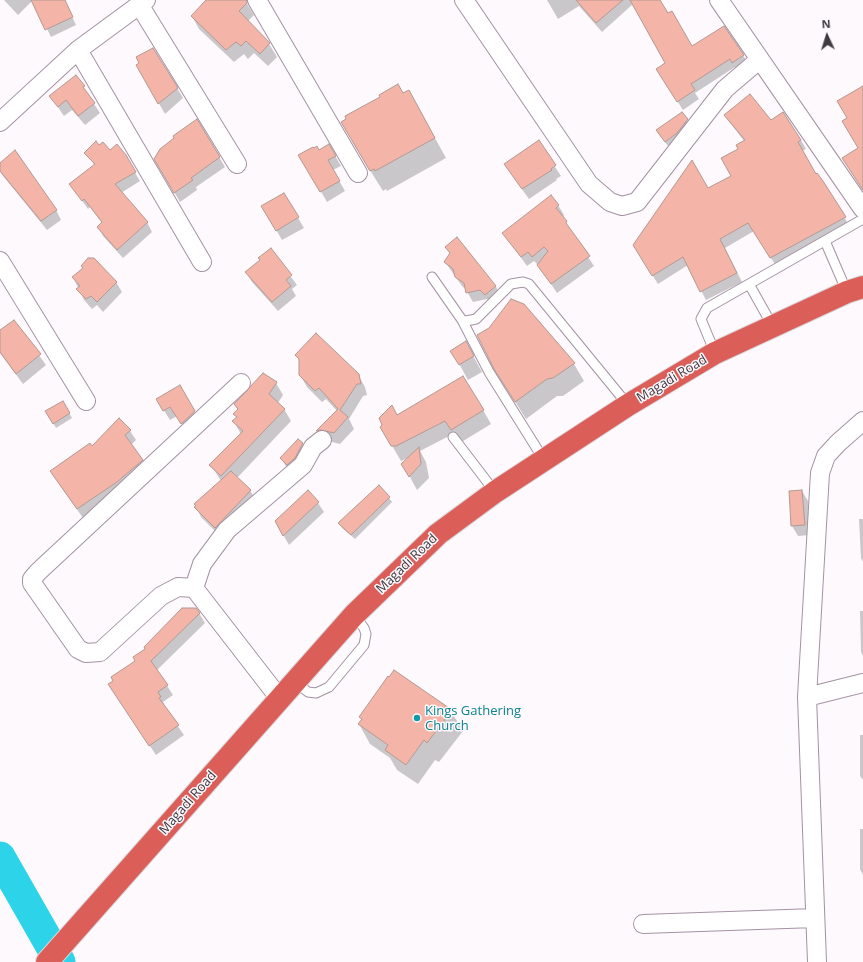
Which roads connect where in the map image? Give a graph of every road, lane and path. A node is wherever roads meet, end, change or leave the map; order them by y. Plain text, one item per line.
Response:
1 (258, 0) edge
2 (464, 0) edge
3 (719, 0) edge
4 (143, 3) edge
5 (78, 50) junction
6 (759, 60) junction
7 (0, 122) edge
8 (237, 164) dead end
9 (358, 173) dead end
10 (863, 209) edge
11 (863, 219) edge
12 (825, 240) junction
13 (0, 261) edge
14 (202, 262) dead end
15 (432, 277) dead end
16 (749, 284) junction
17 (855, 289) edge
18 (462, 320) junction
19 (772, 325) junction
20 (715, 353) junction
21 (242, 383) dead end
22 (86, 401) dead end
23 (628, 405) junction
24 (863, 421) edge
25 (453, 437) dead end
26 (322, 440) dead end
27 (544, 460) junction
28 (495, 492) junction
29 (194, 588) junction
30 (354, 615) junction
31 (295, 682) junction
32 (863, 683) edge
33 (807, 697) junction
34 (280, 699) junction
35 (815, 918) junction
36 (643, 924) dead end
37 (54, 955) edge
38 (817, 962) edge

1 - 9 street
2 - 6 street
3 - 6 street
4 - 5 street
4 - 8 street
5 - 7 street
5 - 14 street
6 - 10 street
11 - 12 lane
12 - 16 lane
12 - 17 lane
13 - 22 street
15 - 18 lane
16 - 19 lane
16 - 20 lane
17 - 19 highway, Magadi Road
18 - 23 lane
18 - 27 lane
19 - 20 highway, Magadi Road
20 - 23 highway, Magadi Road
21 - 29 street
23 - 27 highway, Magadi Road
24 - 33 street
25 - 28 lane
26 - 29 street
27 - 28 highway, Magadi Road
28 - 30 highway, Magadi Road
29 - 34 street
30 - 31 highway, Magadi Road
30 - 31 lane
31 - 34 highway, Magadi Road
32 - 33 street
33 - 35 street
34 - 37 highway, Magadi Road
35 - 36 street
35 - 38 street

